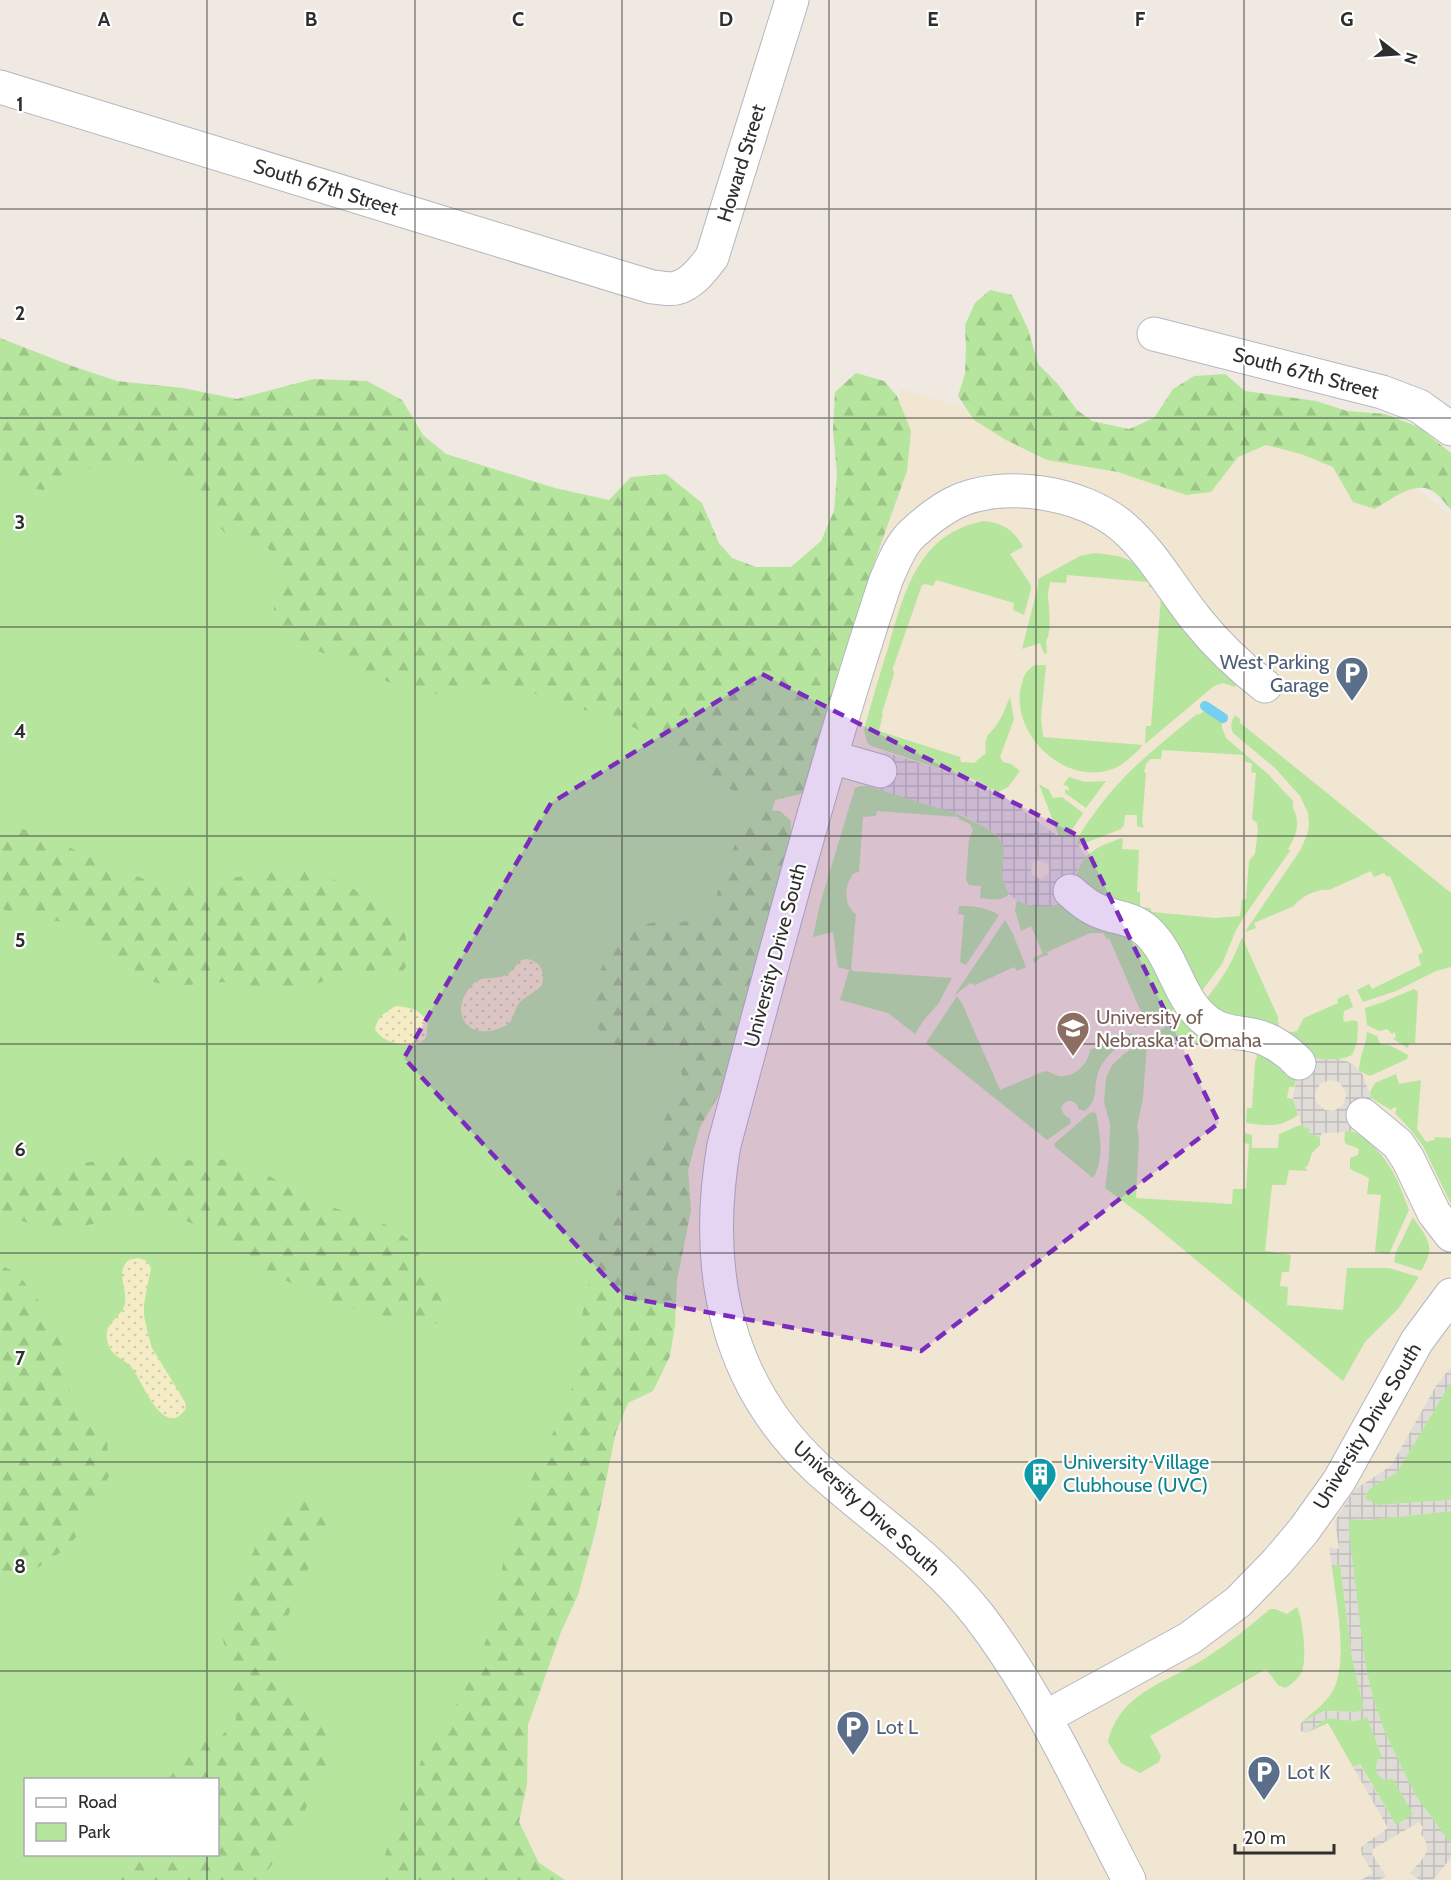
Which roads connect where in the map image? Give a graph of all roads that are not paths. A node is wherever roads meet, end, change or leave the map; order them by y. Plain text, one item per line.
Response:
1 (792, 0) edge
2 (0, 87) edge
3 (652, 287) joint
4 (1155, 334) dead end
5 (1451, 429) edge
6 (1265, 686) dead end
7 (831, 757) junction
8 (880, 771) dead end
9 (1070, 891) dead end
10 (1299, 1063) dead end
11 (1363, 1115) dead end
12 (1451, 1235) edge
13 (1451, 1295) edge
14 (1046, 1718) junction
15 (1129, 1880) edge

1 - 3 street, Howard Street
2 - 3 street, South 67th Street
4 - 5 street, South 67th Street
6 - 7 street, University Drive South
7 - 8 street
7 - 14 street, University Drive South
9 - 10 street
11 - 12 street
13 - 14 street, University Drive South
14 - 15 street, University Drive South

